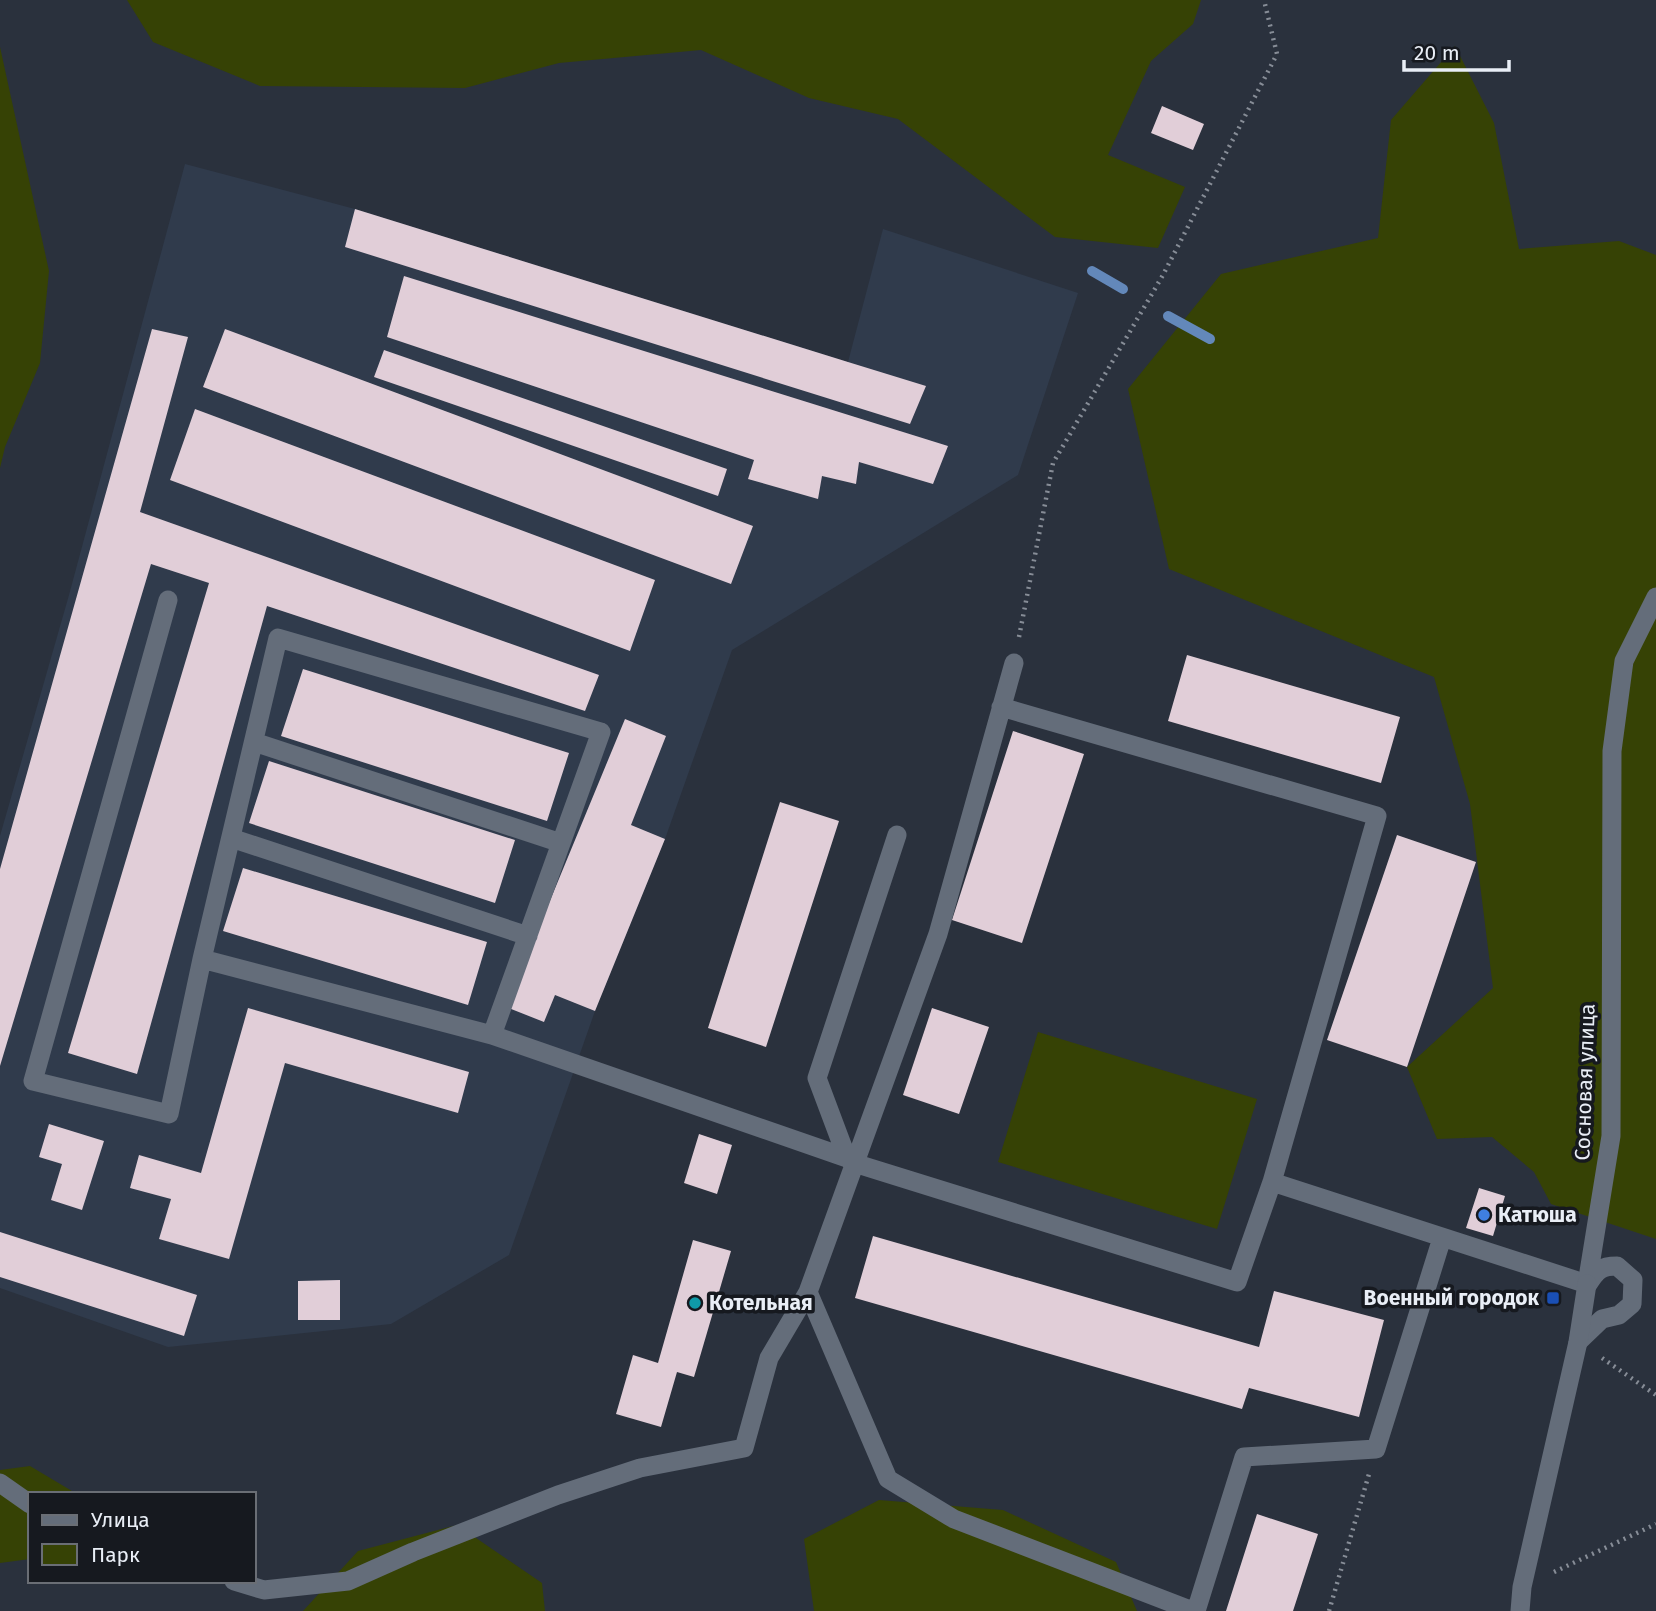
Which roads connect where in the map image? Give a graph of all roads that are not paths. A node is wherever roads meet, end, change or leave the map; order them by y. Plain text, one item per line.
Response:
1 (1656, 597) edge
2 (168, 600) dead end
3 (1014, 663) road end
4 (1002, 707) junction
5 (254, 742) junction
6 (897, 835) dead end
7 (231, 838) junction
8 (561, 843) junction
9 (528, 936) junction
10 (202, 959) junction
11 (492, 1035) junction
12 (850, 1161) junction
13 (1272, 1182) junction
14 (1442, 1238) junction
15 (1587, 1284) junction
16 (808, 1292) junction
17 (1578, 1342) junction
18 (0, 1483) edge
19 (28, 1503) edge
20 (241, 1583) edge
21 (1194, 1611) edge
22 (1520, 1611) edge

1 - 15 street, Сосновая улица
2 - 10 street
3 - 4 street
4 - 12 street
4 - 13 street
5 - 7 street
5 - 8 street
5 - 8 street
6 - 12 street
7 - 9 street
7 - 10 street
8 - 9 street
9 - 11 street
10 - 11 street
11 - 12 street
12 - 13 street
12 - 16 street
13 - 14 street
14 - 15 street
14 - 21 street
15 - 17 street, Сосновая улица
15 - 17 street
16 - 20 street
16 - 21 street
17 - 22 street, Сосновая улица
18 - 19 street

